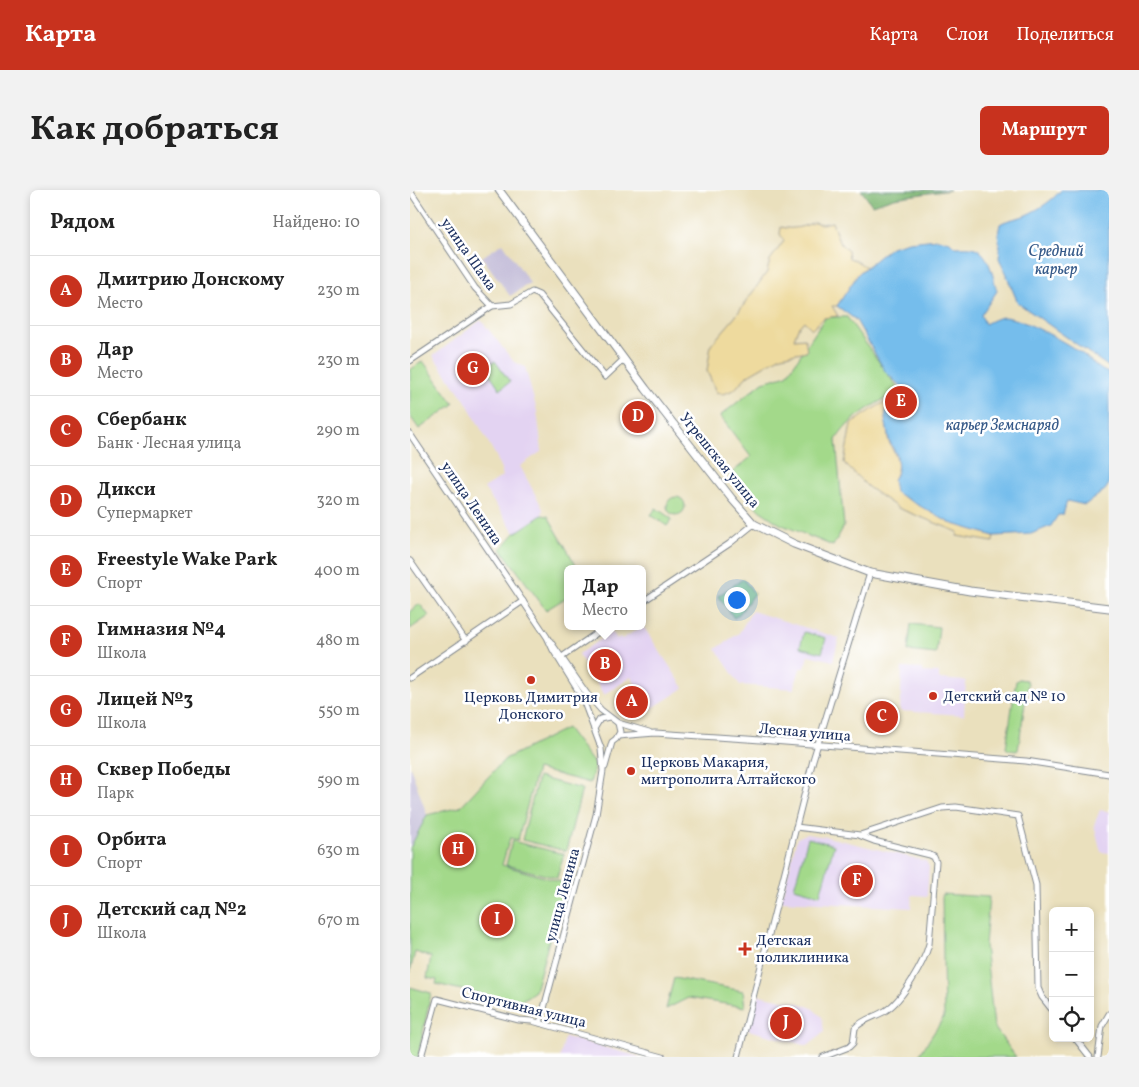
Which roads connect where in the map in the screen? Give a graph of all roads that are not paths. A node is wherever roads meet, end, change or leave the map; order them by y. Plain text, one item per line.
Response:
1 (499, 190) edge
2 (410, 191) edge
3 (492, 306) junction
4 (624, 358) junction
5 (410, 361) edge
6 (410, 434) edge
7 (754, 524) junction
8 (410, 561) edge
9 (870, 573) junction
10 (646, 599) edge
11 (522, 601) junction
12 (1109, 608) edge
13 (601, 630) edge
14 (547, 637) junction
15 (466, 641) junction
16 (562, 657) junction
17 (410, 678) edge
18 (610, 717) junction
19 (618, 723) junction
20 (594, 729) junction
21 (655, 734) junction
22 (596, 736) junction
23 (618, 736) junction
24 (612, 742) junction
25 (818, 745) junction
26 (603, 771) junction
27 (1109, 774) edge
28 (796, 827) junction
29 (860, 835) junction
30 (1049, 1006) edge
31 (1109, 1014) edge
32 (540, 1023) junction
33 (1078, 1042) edge
34 (421, 1057) edge
35 (663, 1057) edge
36 (738, 1057) edge
37 (823, 1057) edge
38 (1090, 1057) edge
39 (1098, 1057) edge

1 - 4 main road, Угрешская улица
2 - 3 street, улица Шама
3 - 4 street
3 - 5 street
4 - 7 main road, Угрешская улица
6 - 11 street, улица Ленина
7 - 9 main road, Угрешская улица
7 - 10 street
8 - 15 street
9 - 12 main road, Угрешская улица
9 - 25 street
11 - 14 street, улица Ленина
11 - 15 street
13 - 16 street
14 - 16 street, улица Ленина
14 - 20 street, улица Ленина
15 - 17 street
16 - 18 street, улица Ленина
18 - 19 street, улица Ленина
18 - 20 street
19 - 21 street
19 - 23 street
20 - 22 street, улица Ленина
21 - 23 street, Лесная улица
21 - 25 street, Лесная улица
22 - 24 street
22 - 26 street, улица Ленина
23 - 24 street, улица Ленина
24 - 26 street, улица Ленина
25 - 27 street, Лесная улица
25 - 28 street
26 - 32 street, улица Ленина
28 - 29 street
28 - 36 street
29 - 30 street
29 - 37 street
31 - 39 street
32 - 34 street, Спортивная улица
32 - 35 street, Спортивная улица
33 - 38 street

